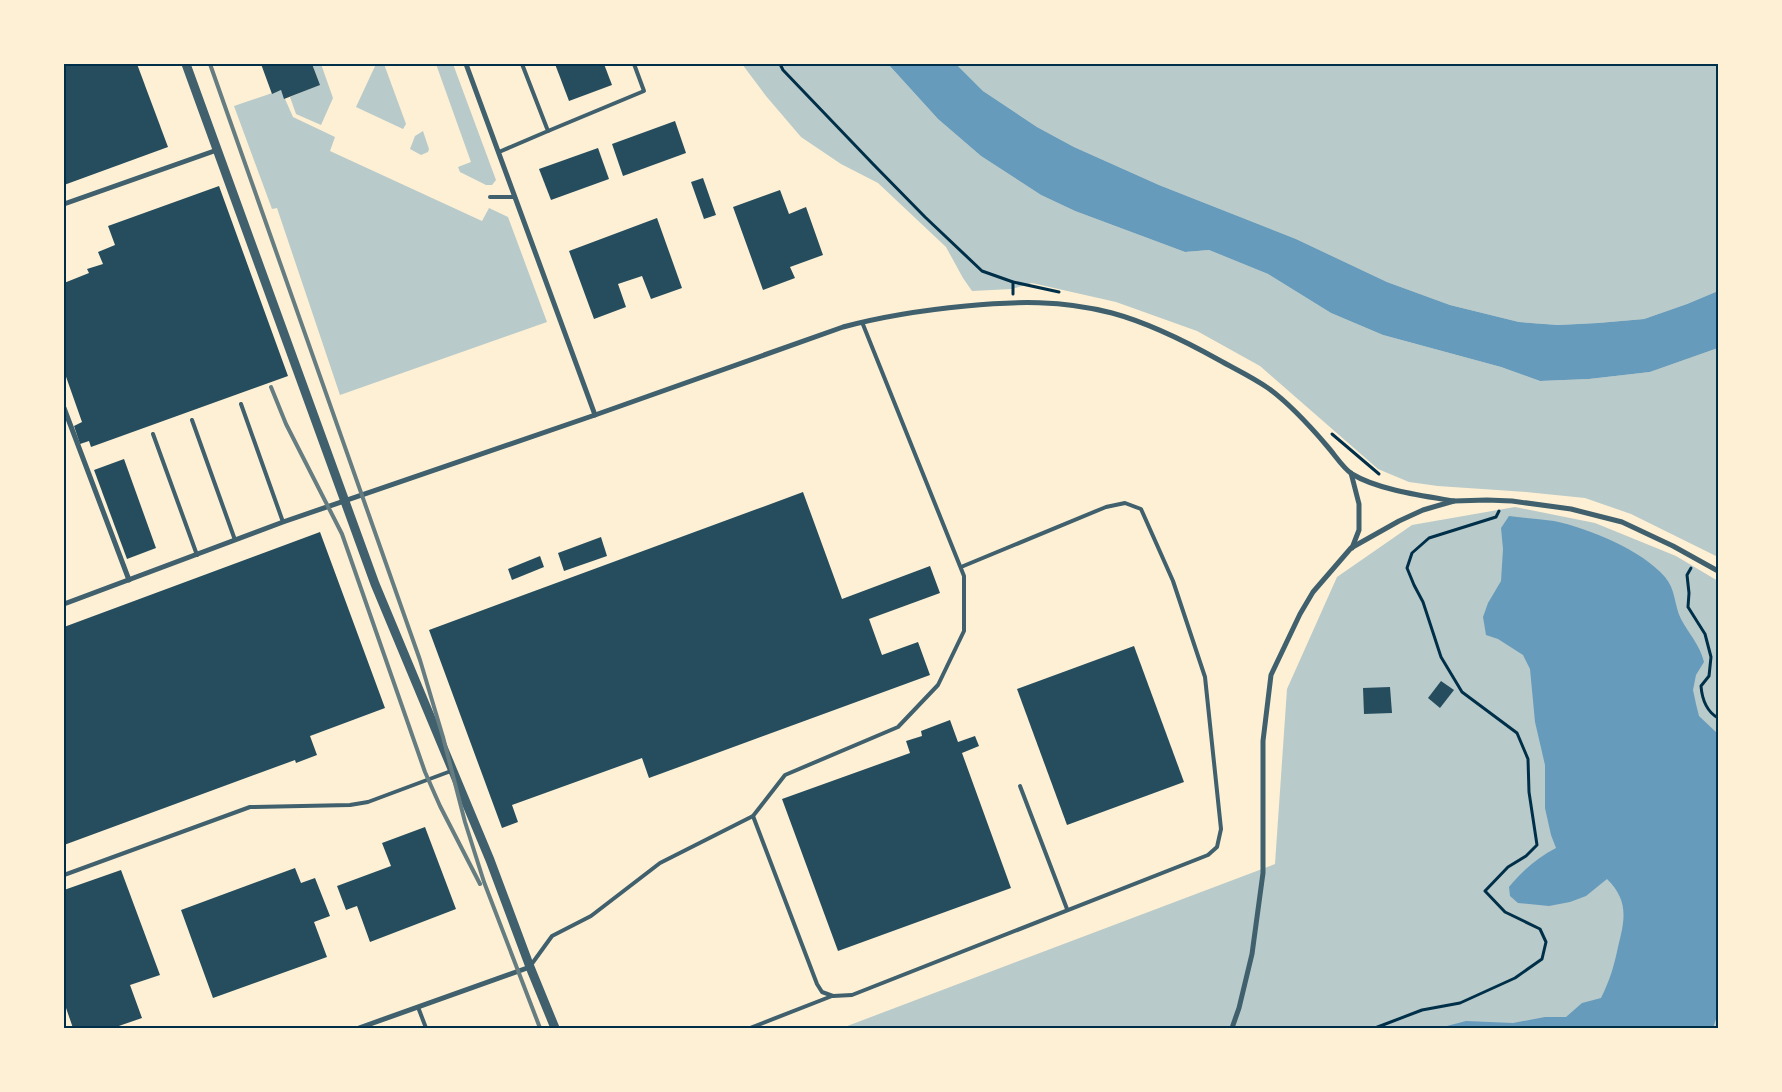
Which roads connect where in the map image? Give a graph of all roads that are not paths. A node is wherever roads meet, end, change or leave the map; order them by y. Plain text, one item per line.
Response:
1 (186, 64) edge
2 (466, 64) edge
3 (522, 64) edge
4 (634, 64) edge
5 (548, 131) junction
6 (217, 150) junction
7 (499, 152) junction
8 (490, 197) dead end
9 (515, 197) junction
10 (64, 204) edge
11 (862, 322) junction
12 (240, 404) dead end
13 (64, 408) edge
14 (595, 415) junction
15 (192, 420) dead end
16 (153, 434) dead end
17 (1351, 474) junction
18 (1454, 501) junction
19 (344, 502) junction
20 (283, 522) junction
21 (235, 540) junction
22 (1351, 548) junction
23 (197, 555) junction
24 (961, 567) junction
25 (1718, 571) edge
26 (129, 580) junction
27 (64, 604) edge
28 (453, 770) junction
29 (1020, 786) dead end
30 (753, 816) junction
31 (64, 875) edge
32 (1068, 909) junction
33 (530, 967) junction
34 (833, 996) junction
35 (418, 1007) junction
36 (360, 1028) edge
37 (426, 1028) edge
38 (555, 1028) edge
39 (750, 1028) edge
40 (1232, 1028) edge

1 - 6 street
2 - 7 street
3 - 5 lane
4 - 5 lane
5 - 7 lane
6 - 10 street
6 - 19 street
7 - 9 street
8 - 9 lane
9 - 14 street
11 - 14 street
11 - 17 street
11 - 24 lane
12 - 20 lane
13 - 26 street
14 - 19 street
15 - 21 lane
16 - 23 lane
17 - 18 street
17 - 22 street
18 - 22 street
18 - 25 street
19 - 20 street
19 - 28 street
20 - 21 street
21 - 23 street
22 - 40 street
23 - 26 street
24 - 30 lane
24 - 32 lane
26 - 27 street
28 - 31 lane
28 - 33 street
29 - 32 lane
30 - 33 lane
30 - 34 lane
32 - 34 lane
33 - 35 street
33 - 38 street
34 - 39 lane
35 - 36 street
35 - 37 lane

